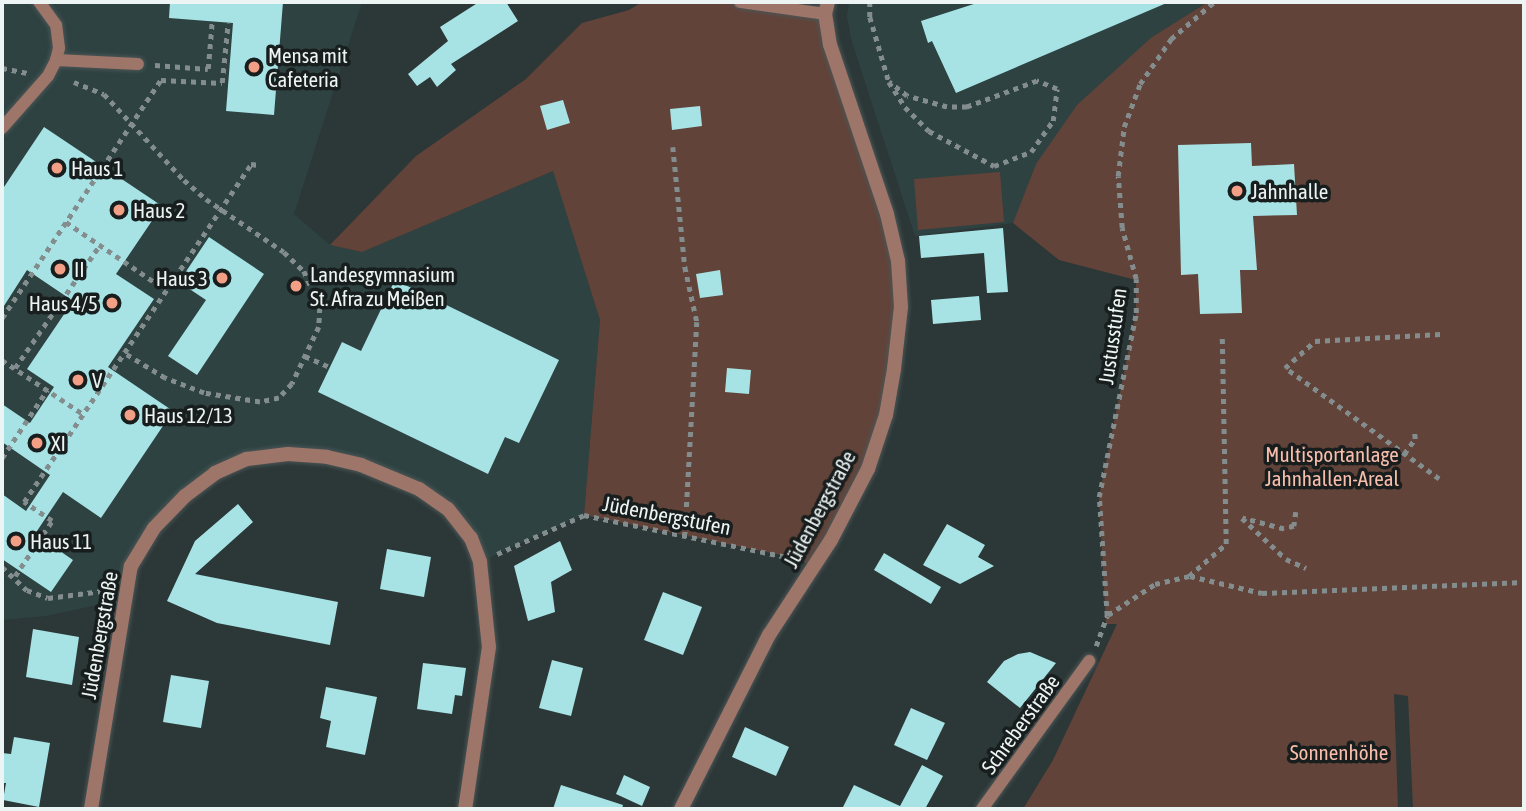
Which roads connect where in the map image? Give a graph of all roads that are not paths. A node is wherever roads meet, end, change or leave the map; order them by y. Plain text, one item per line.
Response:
1 (38, 2) edge
2 (740, 2) edge
3 (826, 8) edge
4 (56, 60) junction
5 (138, 64) road end
6 (2, 128) edge
7 (1089, 661) road end
8 (91, 809) edge
9 (465, 809) edge
10 (681, 809) edge
11 (982, 809) edge

1 - 4 lane
2 - 3 lane
3 - 10 street, Jüdenbergstraße
4 - 5 lane
4 - 6 lane
7 - 11 lane, Schreberstraße
8 - 9 street, Jüdenbergstraße

